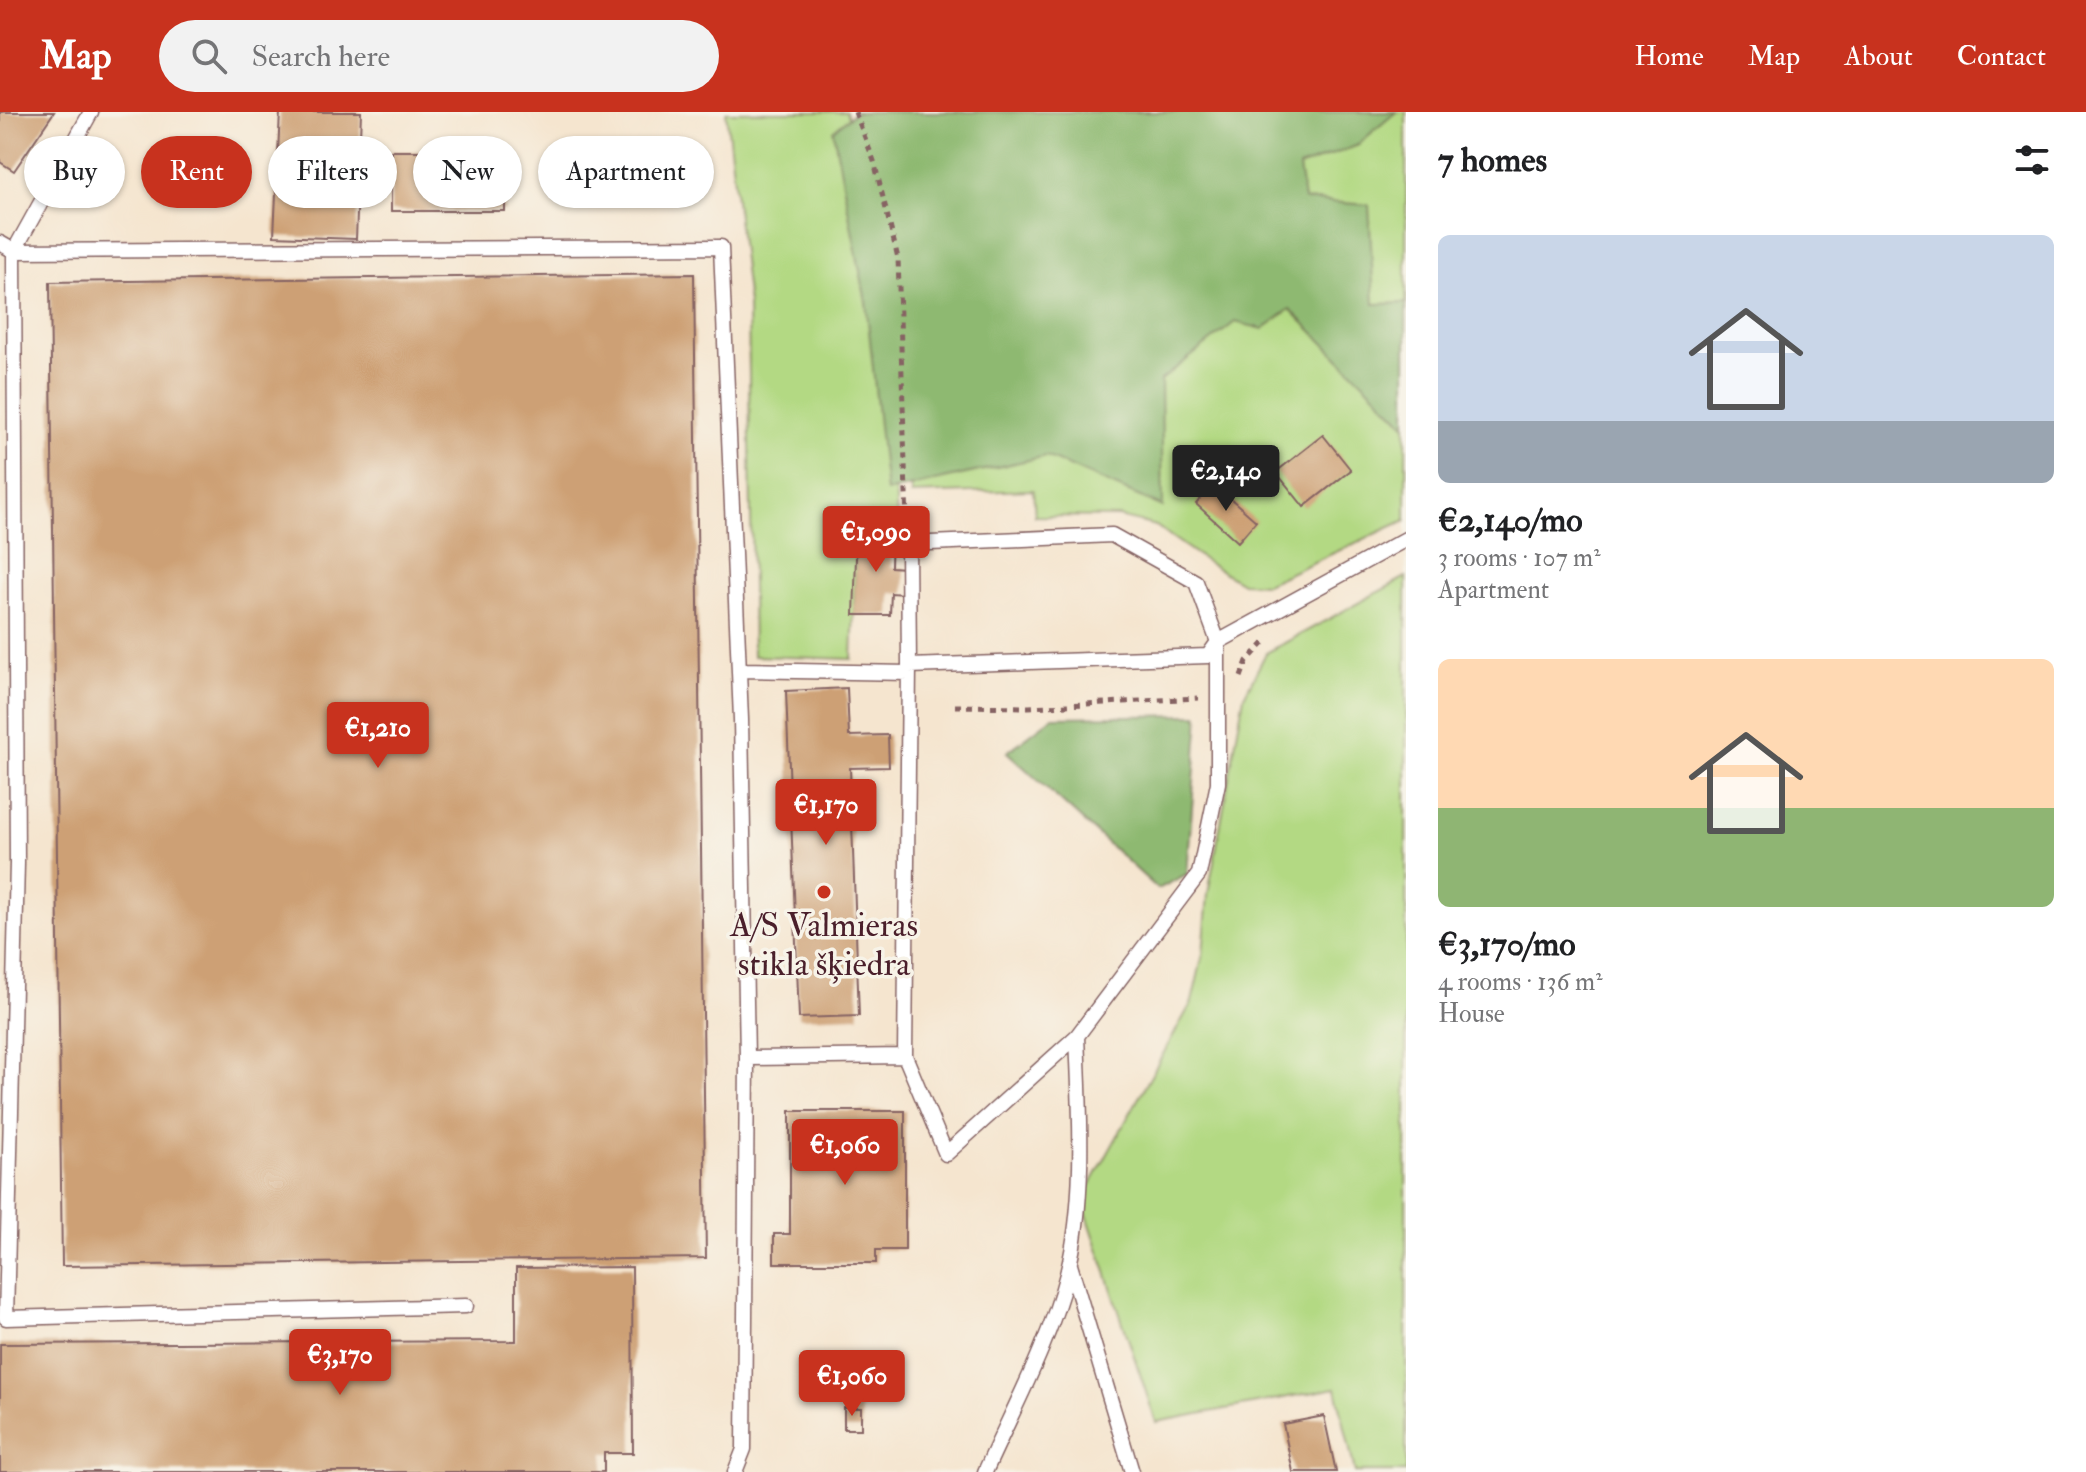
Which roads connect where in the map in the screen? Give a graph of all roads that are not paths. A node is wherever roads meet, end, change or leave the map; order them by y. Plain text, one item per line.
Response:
1 (91, 112) edge
2 (7, 247) edge
3 (1406, 539) edge
4 (1218, 642) junction
5 (739, 670) junction
6 (909, 670) junction
7 (1077, 1036) junction
8 (905, 1056) junction
9 (747, 1058) junction
10 (1069, 1260) junction
11 (466, 1306) dead end
12 (735, 1472) edge
13 (985, 1472) edge
14 (1132, 1472) edge

1 - 2 lane
2 - 5 lane
2 - 11 lane
3 - 4 lane
4 - 6 lane
4 - 6 lane
4 - 7 lane
5 - 6 lane
5 - 9 lane
6 - 8 lane
7 - 8 lane
7 - 10 lane
8 - 9 lane
9 - 12 lane
10 - 13 lane
10 - 14 lane

